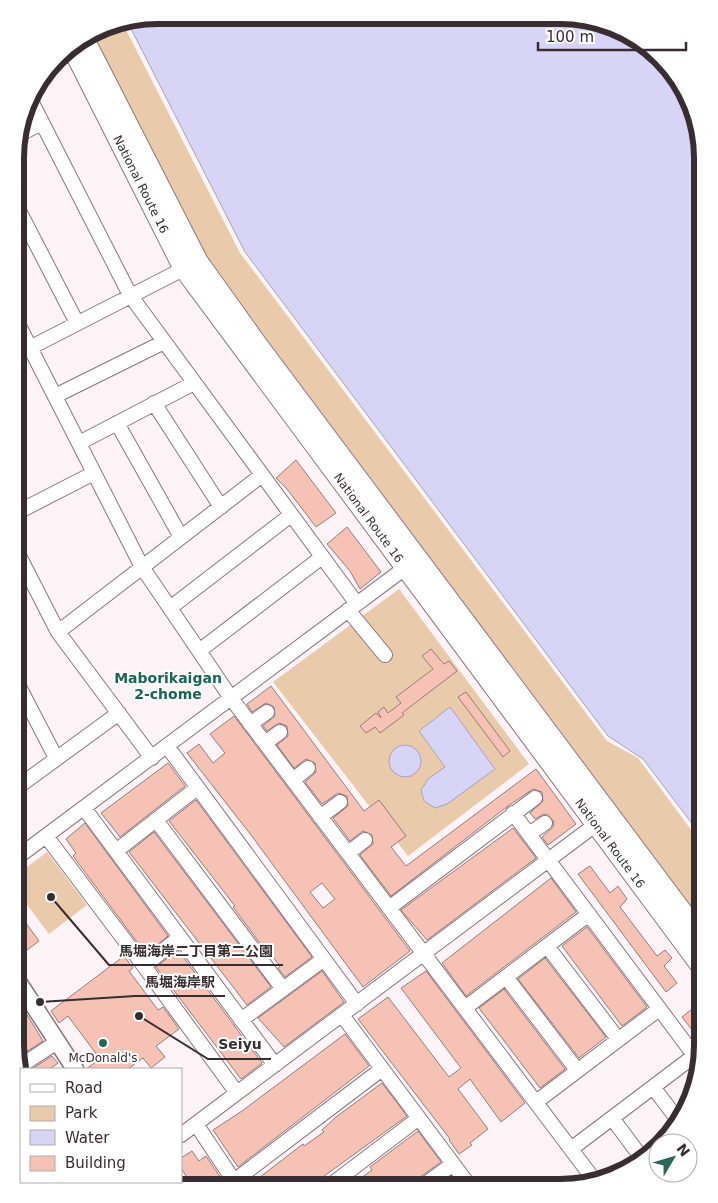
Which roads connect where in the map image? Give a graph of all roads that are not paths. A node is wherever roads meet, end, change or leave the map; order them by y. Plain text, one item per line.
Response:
1 (78, 50) edge
2 (34, 107) edge
3 (41, 123) junction
4 (26, 131) edge
5 (24, 220) edge
6 (191, 265) junction
7 (130, 296) junction
8 (77, 323) junction
9 (24, 336) edge
10 (164, 342) junction
11 (30, 348) junction
12 (24, 351) edge
13 (194, 383) junction
14 (55, 396) junction
15 (154, 403) junction
16 (117, 423) junction
17 (79, 443) junction
18 (94, 473) junction
19 (262, 475) junction
20 (221, 507) junction
21 (24, 509) edge
22 (291, 514) junction
23 (181, 537) junction
24 (322, 557) junction
25 (411, 564) junction
26 (142, 567) junction
27 (24, 577) edge
28 (353, 607) junction
29 (170, 608) junction
30 (58, 632) junction
31 (199, 651) junction
32 (385, 656) dead end
33 (24, 694) edge
34 (231, 698) junction
35 (267, 712) dead end
36 (118, 713) junction
37 (250, 724) junction
38 (280, 732) dead end
39 (265, 743) junction
40 (167, 746) junction
41 (56, 758) junction
42 (152, 758) junction
43 (308, 768) dead end
44 (293, 780) junction
45 (24, 781) edge
46 (197, 788) junction
47 (535, 798) dead end
48 (340, 802) dead end
49 (84, 808) junction
50 (514, 814) junction
51 (320, 817) junction
52 (156, 820) junction
53 (602, 820) junction
54 (545, 823) dead end
55 (529, 834) junction
56 (46, 836) junction
57 (365, 840) dead end
58 (24, 851) edge
59 (116, 851) junction
60 (348, 853) junction
61 (548, 860) junction
62 (389, 908) junction
63 (588, 914) junction
64 (694, 929) edge
65 (180, 937) junction
66 (547, 946) junction
67 (423, 954) junction
68 (694, 956) edge
69 (324, 959) junction
70 (144, 966) junction
71 (506, 977) junction
72 (283, 989) junction
73 (24, 991) edge
74 (357, 1004) junction
75 (465, 1008) junction
76 (659, 1008) junction
77 (342, 1015) junction
78 (241, 1020) junction
79 (618, 1040) junction
80 (57, 1042) junction
81 (694, 1055) edge
82 (693, 1061) edge
83 (25, 1063) edge
84 (275, 1065) junction
85 (74, 1068) edge
86 (382, 1069) junction
87 (576, 1070) junction
88 (653, 1087) junction
89 (237, 1094) junction
90 (536, 1102) junction
91 (674, 1115) edge
92 (419, 1118) junction
93 (612, 1118) junction
94 (196, 1124) junction
95 (182, 1134) edge
96 (571, 1149) junction
97 (639, 1154) edge
98 (453, 1164) junction
99 (591, 1176) edge
100 (233, 1179) edge
101 (242, 1179) edge
102 (339, 1179) edge
103 (432, 1179) edge
104 (464, 1179) edge

1 - 6 highway, National Route 16
2 - 3 street
3 - 4 street
3 - 7 street
5 - 8 street
6 - 7 street
6 - 25 highway, National Route 16
7 - 8 street
7 - 10 street
8 - 11 street
9 - 11 street
10 - 13 street
10 - 14 street
11 - 12 street
11 - 14 street
13 - 15 street
13 - 19 street
14 - 17 street
15 - 16 street
15 - 20 street
16 - 17 street
16 - 23 street
17 - 18 street
18 - 21 street
18 - 26 street
19 - 20 street
19 - 22 street
20 - 23 street
22 - 24 street
22 - 29 street
23 - 26 street
24 - 28 street
24 - 31 street
25 - 28 street
25 - 53 highway, National Route 16
26 - 29 street
26 - 30 street
27 - 30 street
28 - 32 street
28 - 34 street
29 - 31 street
30 - 36 street
31 - 34 street
33 - 41 street
34 - 37 street
34 - 40 street
35 - 37 street
36 - 41 street
36 - 42 street
37 - 39 street
38 - 39 street
39 - 44 street
40 - 42 street
40 - 46 street
41 - 45 street
42 - 49 street
43 - 44 street
44 - 51 street
46 - 52 street
46 - 69 street
47 - 50 street
48 - 51 street
49 - 56 street
49 - 59 street
50 - 55 street
50 - 62 street
51 - 60 street
52 - 59 street
52 - 72 street
53 - 61 street
53 - 64 highway, National Route 16
53 - 68 highway, National Route 16
54 - 55 street
55 - 61 street
56 - 58 street
56 - 70 street
57 - 60 street
59 - 65 street
60 - 62 street
61 - 63 street
61 - 67 street
62 - 67 street
63 - 66 street
63 - 76 street
65 - 70 street
65 - 78 street
66 - 71 street
66 - 79 street
67 - 74 street
67 - 75 street
69 - 72 street
69 - 74 street
70 - 89 street
71 - 75 street
71 - 87 street
72 - 78 street
73 - 80 main road
74 - 77 street
75 - 90 street
76 - 79 street
76 - 81 street
77 - 84 street
77 - 86 street
78 - 84 street
79 - 87 street
80 - 83 street
80 - 85 main road
82 - 88 street
84 - 89 street
86 - 92 street
86 - 101 street
87 - 90 street
88 - 91 street
88 - 93 street
89 - 94 street
90 - 96 street
92 - 98 street
92 - 102 street
93 - 96 street
93 - 97 street
94 - 95 street
94 - 100 street
96 - 99 street
98 - 103 street
98 - 104 street

